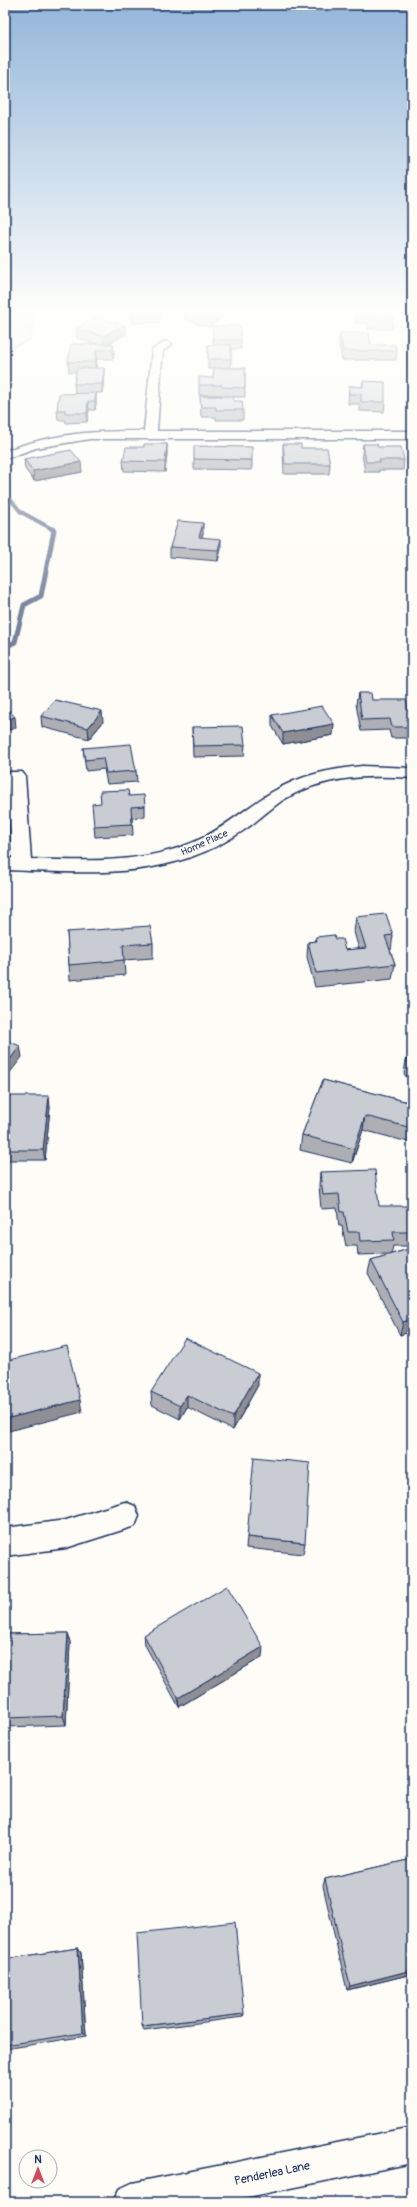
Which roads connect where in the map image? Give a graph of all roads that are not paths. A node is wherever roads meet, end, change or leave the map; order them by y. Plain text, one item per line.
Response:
1 (152, 416) edge
2 (150, 435) junction
3 (412, 435) edge
4 (5, 455) edge
5 (412, 773) edge
6 (16, 776) dead end
7 (13, 864) edge
8 (125, 1516) dead end
9 (5, 1542) edge
10 (412, 2145) edge
11 (132, 2202) edge

1 - 2 street
2 - 3 street
2 - 4 street
5 - 7 street, Home Place
6 - 7 street
8 - 9 street
10 - 11 street, Penderlea Lane

